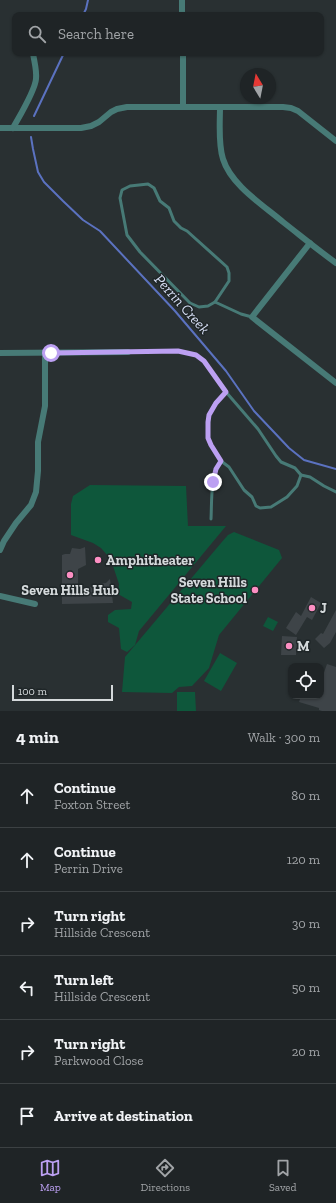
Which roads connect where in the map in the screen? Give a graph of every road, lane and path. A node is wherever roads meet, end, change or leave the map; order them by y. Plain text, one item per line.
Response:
1 (182, 0) edge
2 (182, 12) edge
3 (34, 56) edge
4 (183, 56) edge
5 (183, 107) junction
6 (220, 107) junction
7 (0, 128) edge
8 (13, 128) junction
9 (336, 141) edge
10 (310, 243) junction
11 (336, 264) edge
12 (215, 302) junction
13 (252, 317) junction
14 (128, 352) joint
15 (0, 353) edge
16 (45, 353) junction
17 (336, 383) edge
18 (226, 392) junction
19 (221, 461) junction
20 (301, 475) junction
21 (336, 492) edge
22 (211, 518) dead end
23 (0, 550) edge
24 (0, 596) edge
25 (35, 604) dead end

1 - 2 street
3 - 8 street
4 - 5 street
5 - 6 street
5 - 8 street
6 - 9 street
6 - 10 street
7 - 8 street
10 - 11 street
10 - 13 street
12 - 12 lane
12 - 13 lane
13 - 17 street
14 - 16 street
14 - 18 lane
15 - 16 street
16 - 23 street
18 - 19 lane
18 - 20 lane
19 - 20 lane
19 - 22 lane
20 - 21 lane
24 - 25 street

